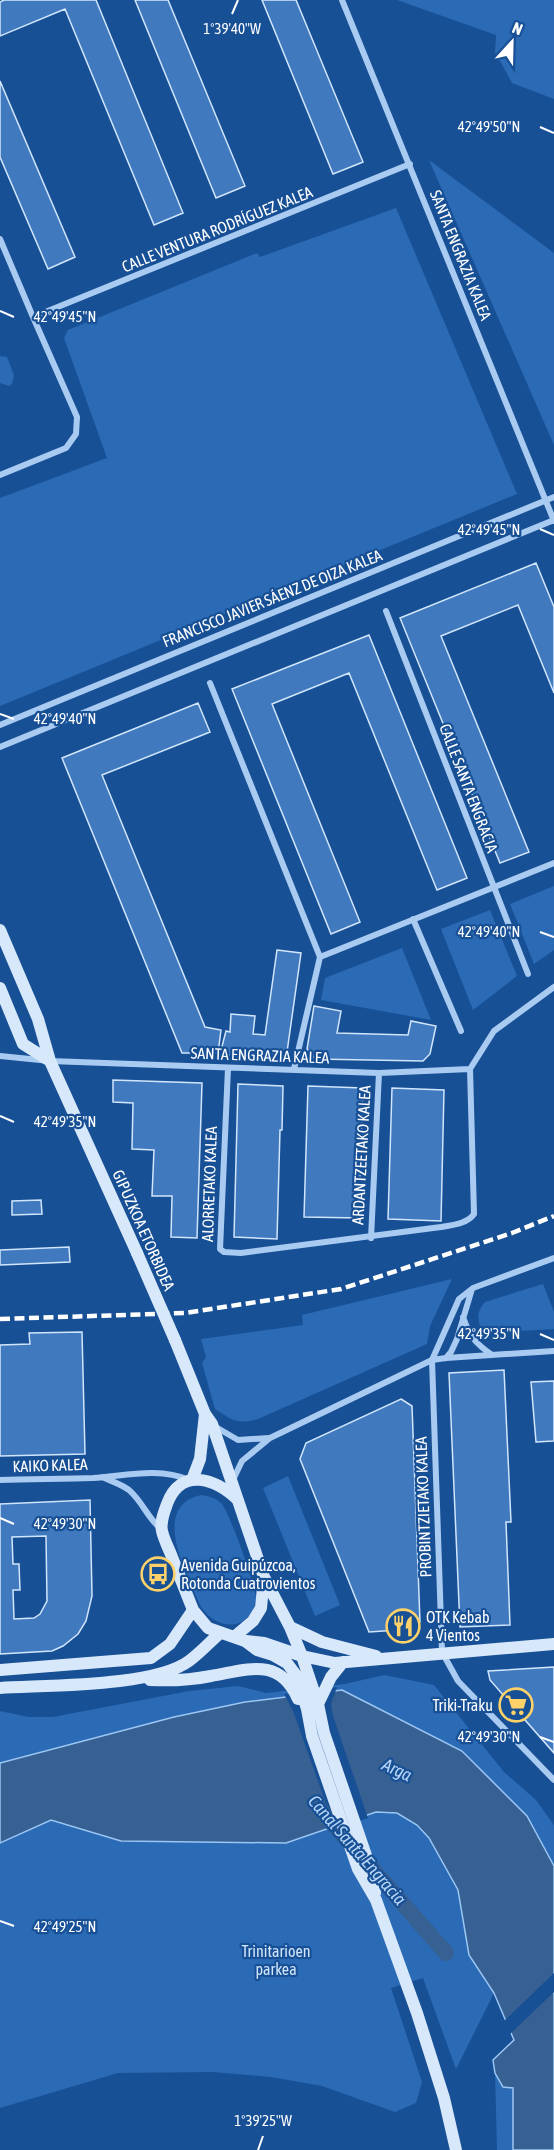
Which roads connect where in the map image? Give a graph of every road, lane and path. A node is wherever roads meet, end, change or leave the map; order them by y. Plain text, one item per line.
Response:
1 (342, 0) edge
2 (410, 164) junction
3 (0, 239) edge
4 (33, 317) junction
5 (0, 475) edge
6 (554, 497) edge
7 (545, 500) junction
8 (554, 520) edge
9 (386, 611) dead end
10 (210, 683) dead end
11 (0, 725) edge
12 (0, 747) edge
13 (554, 863) edge
14 (492, 888) junction
15 (413, 919) junction
16 (0, 930) edge
17 (320, 957) junction
18 (528, 974) dead end
19 (0, 987) edge
20 (554, 987) edge
21 (461, 1031) dead end
22 (0, 1056) edge
23 (50, 1061) junction
24 (228, 1068) junction
25 (294, 1069) junction
26 (470, 1069) junction
27 (379, 1073) junction
28 (371, 1238) junction
29 (306, 1245) joint
30 (554, 1258) edge
31 (473, 1288) junction
32 (463, 1315) junction
33 (554, 1351) edge
34 (492, 1356) junction
35 (446, 1358) junction
36 (432, 1360) junction
37 (205, 1414) junction
38 (212, 1424) junction
39 (270, 1438) junction
40 (102, 1477) junction
41 (0, 1480) edge
42 (191, 1480) junction
43 (232, 1483) junction
44 (238, 1500) junction
45 (161, 1530) junction
46 (264, 1577) junction
47 (193, 1610) junction
48 (290, 1627) junction
49 (220, 1633) junction
50 (239, 1639) junction
51 (554, 1644) edge
52 (442, 1652) junction
53 (302, 1656) junction
54 (383, 1657) junction
55 (343, 1662) junction
56 (0, 1670) edge
57 (301, 1672) junction
58 (131, 1680) junction
59 (0, 1688) edge
60 (312, 1707) junction
61 (554, 1780) edge
62 (456, 2150) edge

1 - 2 street, SANTA ENGRAZIA KALEA
2 - 4 street, CALLE VENTURA RODRÍGUEZ KALEA
2 - 7 street, SANTA ENGRAZIA KALEA
3 - 4 street
4 - 5 street
6 - 7 street, FRANCISCO JAVIER SÁENZ DE OIZA KALEA
7 - 8 street, SANTA ENGRAZIA KALEA
7 - 11 street, FRANCISCO JAVIER SÁENZ DE OIZA KALEA
8 - 12 street, FRANCISCO JAVIER SÁENZ DE OIZA KALEA
9 - 14 street, CALLE SANTA ENGRACIA
10 - 17 street
13 - 14 street
14 - 15 street
14 - 18 street, CALLE SANTA ENGRACIA
15 - 17 street
15 - 21 street
16 - 23 main road, GIPUZKOA ETORBIDEA
17 - 25 street
19 - 23 main road
20 - 26 street
22 - 23 street, SANTA ENGRAZIA KALEA
23 - 24 street, SANTA ENGRAZIA KALEA
23 - 37 main road, GIPUZKOA ETORBIDEA, bridge
24 - 25 street, SANTA ENGRAZIA KALEA
24 - 29 street, ALORRETAKO KALEA
25 - 27 street, SANTA ENGRAZIA KALEA
26 - 27 street, SANTA ENGRAZIA KALEA
26 - 28 street, ARDANTZEETAKO KALEA
27 - 28 street, ARDANTZEETAKO KALEA
28 - 29 street, ARDANTZEETAKO KALEA
30 - 31 street
31 - 32 street
31 - 36 street
32 - 34 street
32 - 35 street
33 - 34 street
34 - 35 street
35 - 36 street
36 - 39 street
36 - 52 street, PROBINTZIETAKO KALEA
37 - 38 main road, GIPUZKOA ETORBIDEA
37 - 42 main road, GIPUZKOA ETORBIDEA
38 - 39 street
38 - 43 main road, GIPUZKOA ETORBIDEA
39 - 43 street
40 - 41 street, KAIKO KALEA
40 - 42 street, KAIKO KALEA
40 - 45 street, KAIKO KALEA
42 - 44 main road
42 - 45 main road
43 - 44 main road, GIPUZKOA ETORBIDEA
44 - 46 main road, GIPUZKOA ETORBIDEA
45 - 47 main road
46 - 48 main road
46 - 50 main road
47 - 49 main road
47 - 56 main road
48 - 53 main road
48 - 54 main road
49 - 50 main road
49 - 58 main road
50 - 53 main road
50 - 57 main road
51 - 52 main road
52 - 54 main road
52 - 61 street
53 - 55 main road
53 - 57 main road
54 - 55 main road
55 - 60 main road
57 - 60 main road
58 - 59 main road
58 - 60 main road
60 - 62 main road

